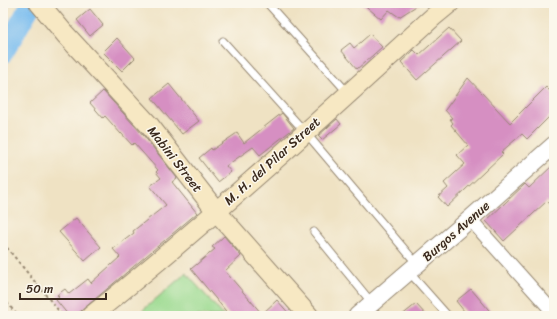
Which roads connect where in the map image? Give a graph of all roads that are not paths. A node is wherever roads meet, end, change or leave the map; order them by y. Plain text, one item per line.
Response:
1 (39, 3) edge
2 (450, 3) edge
3 (270, 5) dead end
4 (223, 41) dead end
5 (348, 93) junction
6 (306, 133) junction
7 (554, 145) edge
8 (216, 211) junction
9 (470, 219) junction
10 (314, 232) dead end
11 (413, 268) junction
12 (372, 303) junction
13 (554, 313) edge
14 (91, 316) edge
15 (309, 316) edge
16 (357, 316) edge
17 (448, 316) edge

1 - 8 main road, Mabini Street
2 - 5 main road, M. H. del Pilar Street
3 - 5 lane
4 - 6 lane
5 - 6 main road, M. H. del Pilar Street
6 - 8 main road, M. H. del Pilar Street
6 - 11 lane
7 - 9 street, Burgos Avenue
8 - 14 main road, M. H. del Pilar Street
8 - 15 main road, Mabini Street
9 - 11 street, Burgos Avenue
9 - 13 street
10 - 12 lane
11 - 12 street, Burgos Avenue
11 - 17 lane
12 - 16 street, Burgos Avenue

